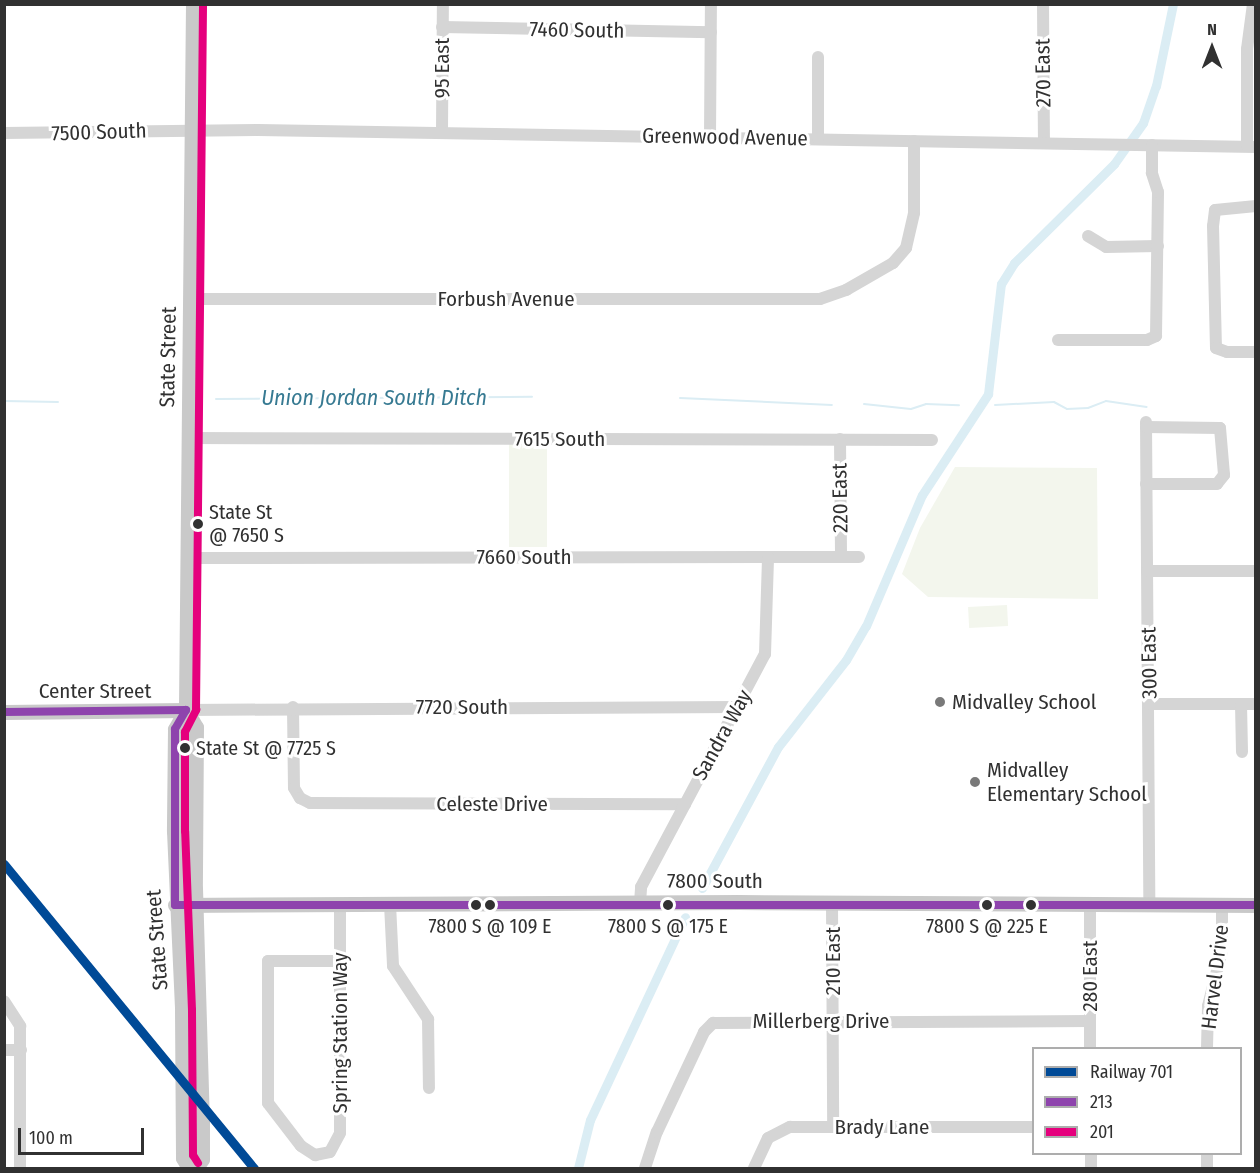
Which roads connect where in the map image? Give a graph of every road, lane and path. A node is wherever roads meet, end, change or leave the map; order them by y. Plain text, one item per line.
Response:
1 (194, 4) edge
2 (442, 4) edge
3 (711, 4) edge
4 (1042, 4) edge
5 (1253, 4) edge
6 (442, 27) junction
7 (711, 32) junction
8 (818, 57) dead end
9 (194, 129) junction
10 (442, 132) junction
11 (4, 133) edge
12 (710, 137) junction
13 (818, 139) junction
14 (914, 141) junction
15 (1044, 142) junction
16 (1148, 145) junction
17 (1251, 147) edge
18 (1256, 206) edge
19 (1088, 237) dead end
20 (1158, 246) junction
21 (191, 299) junction
22 (1058, 340) dead end
23 (1256, 352) edge
24 (188, 438) junction
25 (840, 439) junction
26 (932, 440) dead end
27 (1146, 484) junction
28 (768, 557) junction
29 (841, 557) junction
30 (859, 557) dead end
31 (188, 558) junction
32 (1147, 571) junction
33 (1256, 571) edge
34 (1149, 704) junction
35 (1241, 704) junction
36 (1256, 704) edge
37 (293, 707) junction
38 (738, 707) junction
39 (186, 710) junction
40 (4, 712) edge
41 (1242, 752) dead end
42 (685, 804) junction
43 (832, 902) junction
44 (640, 903) junction
45 (196, 904) junction
46 (340, 904) junction
47 (390, 904) junction
48 (1090, 904) junction
49 (1149, 904) junction
50 (175, 905) junction
51 (1222, 905) junction
52 (1256, 905) edge
53 (340, 961) junction
54 (4, 1001) edge
55 (833, 1021) junction
56 (1090, 1021) junction
57 (1090, 1047) edge
58 (1207, 1047) edge
59 (4, 1050) edge
60 (21, 1050) junction
61 (429, 1088) dead end
62 (833, 1127) junction
63 (1032, 1127) edge
64 (20, 1168) edge
65 (189, 1168) edge
66 (196, 1168) edge
67 (645, 1168) edge
68 (754, 1168) edge

1 - 9 main road, State Street
2 - 6 street, 95 East
3 - 7 street
4 - 15 street, 270 East
5 - 17 street
6 - 7 street, 7460 South
6 - 10 street, 95 East
7 - 12 street
8 - 13 street
9 - 10 street, Greenwood Avenue
9 - 11 street, 7500 South
9 - 21 main road, State Street
10 - 12 street, Greenwood Avenue
12 - 13 street, Greenwood Avenue
13 - 14 street, Greenwood Avenue
14 - 15 street, Greenwood Avenue
14 - 21 street, Forbush Avenue
15 - 16 street, Greenwood Avenue
16 - 17 street, Greenwood Avenue
16 - 20 street
18 - 23 street
19 - 20 street
20 - 22 street
21 - 24 main road, State Street
24 - 25 street, 7615 South
24 - 31 main road, State Street
25 - 26 street, 7615 South
25 - 29 street, 220 East
27 - 27 street, 300 East
27 - 32 street, 300 East
28 - 29 street, 7660 South
28 - 31 street, 7660 South
28 - 38 street, Sandra Way
29 - 30 street, 7660 South
31 - 39 main road, State Street
32 - 33 street
32 - 34 street, 300 East
34 - 35 street
34 - 49 street, 300 East
35 - 36 street
35 - 41 street
37 - 38 street, 7720 South
37 - 39 street, 7720 South
37 - 42 street, Celeste Drive
38 - 42 street, Sandra Way
39 - 40 main road, Center Street
39 - 45 main road, State Street
39 - 50 main road, State Street
42 - 44 street, Sandra Way
43 - 44 main road, 7800 South
43 - 48 main road, 7800 South
43 - 55 street, 210 East
44 - 47 main road, 7800 South
45 - 46 main road, 7800 South
45 - 50 main road, 7800 South
45 - 66 main road, State Street
46 - 47 main road, 7800 South
46 - 53 street, Spring Station Way
47 - 61 street
48 - 49 main road, 7800 South
48 - 56 street, 280 East
49 - 51 main road, 7800 South
50 - 65 main road, State Street
51 - 52 main road, 7800 South
51 - 58 street, Harvel Drive
53 - 53 street, Spring Station Way
54 - 60 street
55 - 56 street, Millerberg Drive
55 - 62 street, 210 East
55 - 67 street, Millerberg Drive
56 - 57 street, 280 East
59 - 60 street
60 - 64 street
62 - 63 street, Brady Lane
62 - 68 street, Brady Lane

